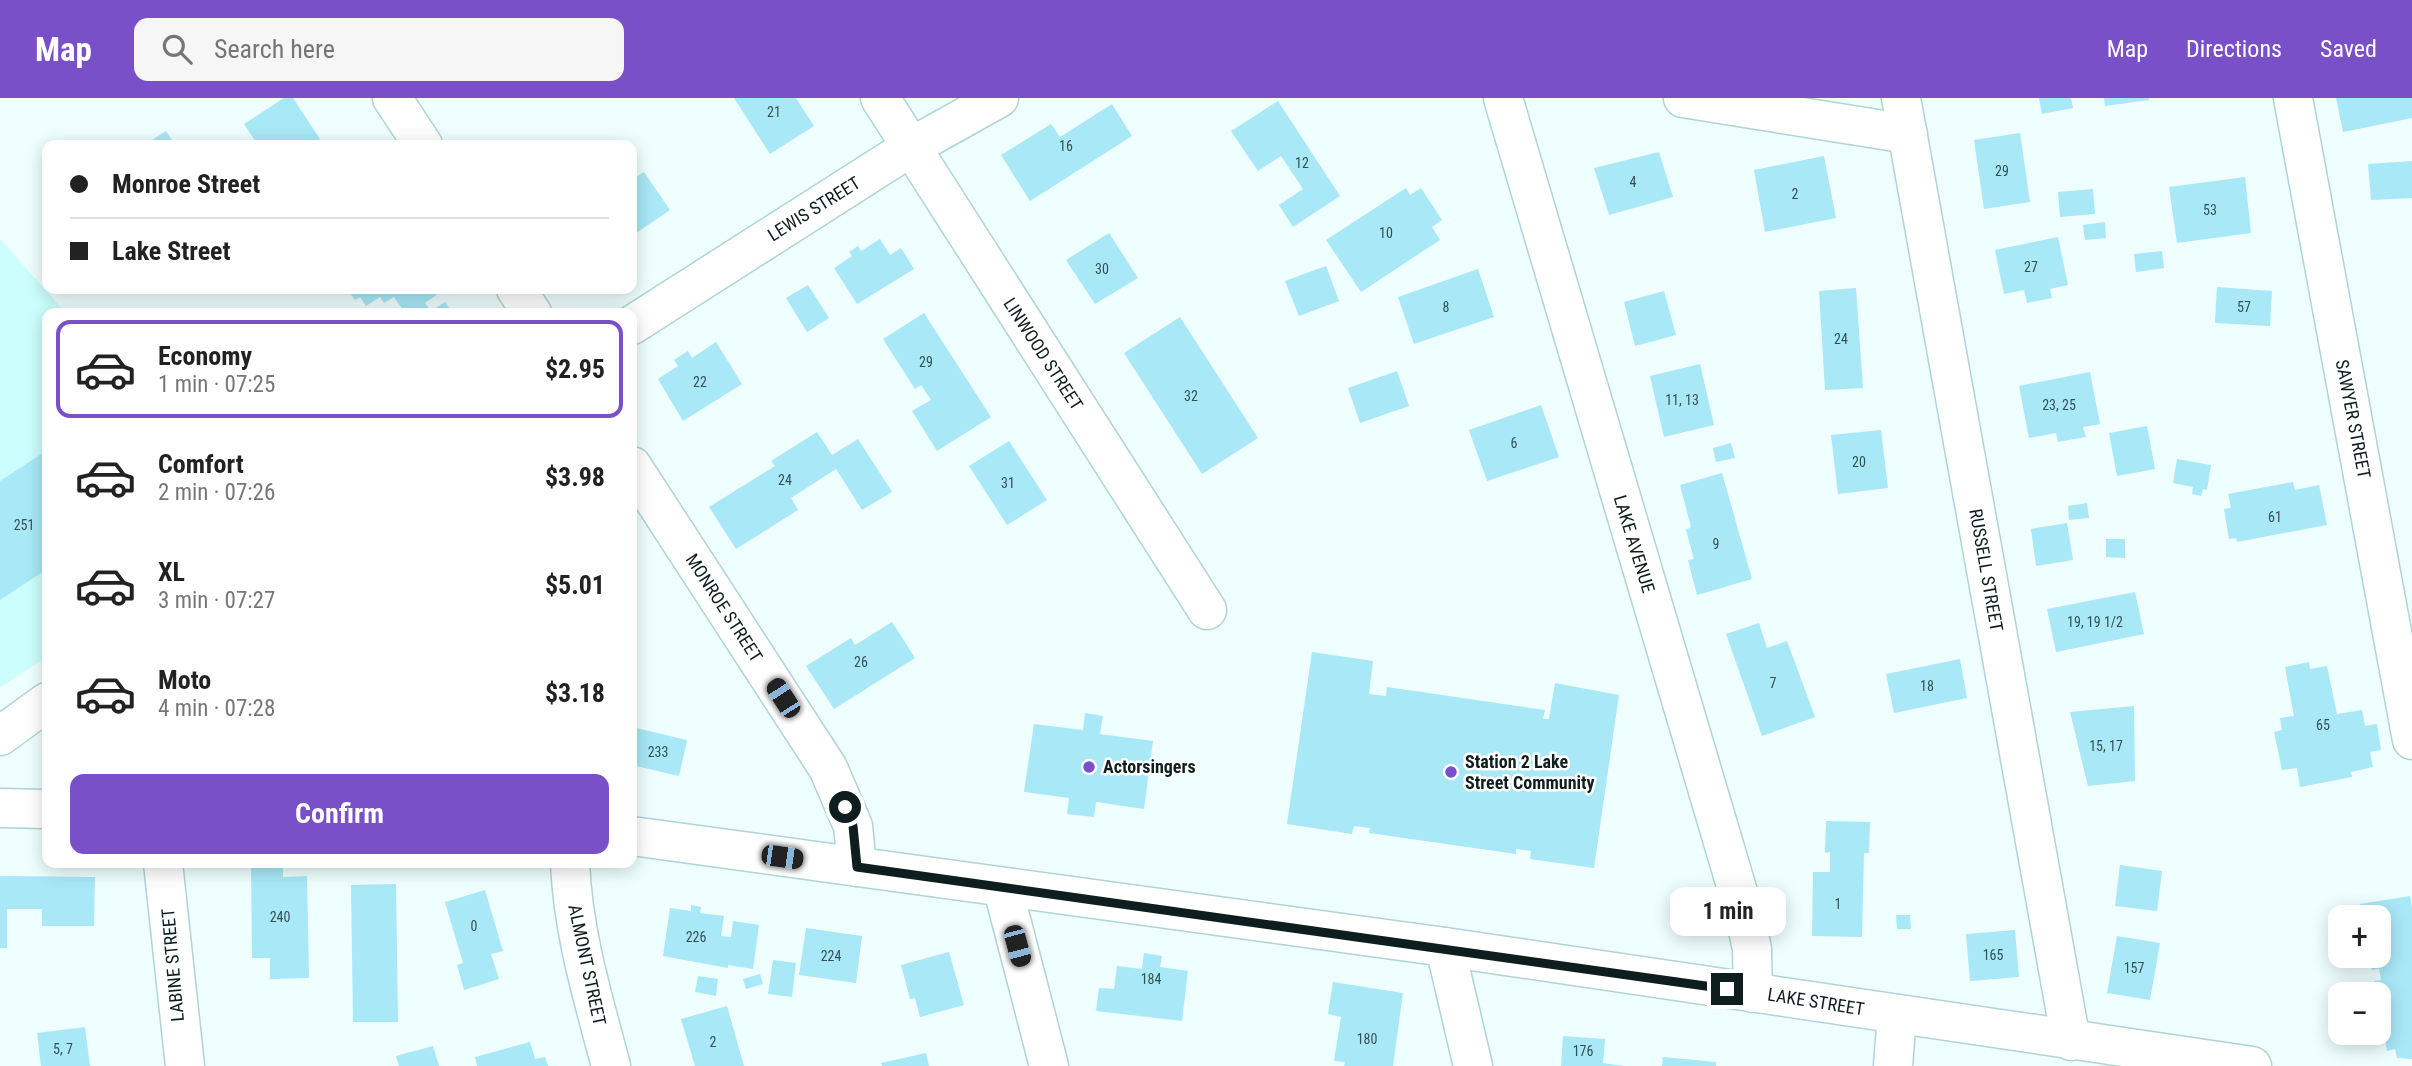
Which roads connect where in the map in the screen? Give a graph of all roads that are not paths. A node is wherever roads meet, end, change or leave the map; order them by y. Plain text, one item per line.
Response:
1 (392, 98) edge
2 (880, 98) edge
3 (999, 98) edge
4 (1503, 98) edge
5 (1683, 98) edge
6 (2293, 98) edge
7 (1905, 116) edge
8 (420, 140) edge
9 (911, 148) junction
10 (637, 322) edge
11 (637, 474) edge
12 (1207, 610) dead end
13 (42, 706) edge
14 (0, 736) edge
15 (2412, 740) edge
16 (0, 808) edge
17 (42, 809) edge
18 (637, 837) edge
19 (857, 867) junction
20 (164, 868) edge
21 (570, 868) edge
22 (1003, 889) junction
23 (1444, 947) junction
24 (1753, 993) junction
25 (1897, 1015) junction
26 (2094, 1051) edge
27 (185, 1066) edge
28 (611, 1066) edge
29 (1049, 1066) edge
30 (1473, 1066) edge
31 (1894, 1066) edge
32 (2252, 1066) edge

1 - 8 street
2 - 9 street, LINWOOD STREET
3 - 9 street, LEWIS STREET
4 - 24 street, LAKE AVENUE
5 - 7 street
6 - 15 street, SAWYER STREET
7 - 26 street, RUSSELL STREET
9 - 10 street, LEWIS STREET
9 - 12 street, LINWOOD STREET
11 - 19 street, MONROE STREET
13 - 14 street
16 - 17 street
18 - 19 street, LAKE STREET
19 - 22 street, LAKE STREET
20 - 27 street, LABINE STREET
21 - 28 street, ALMONT STREET
22 - 23 street, LAKE STREET
22 - 29 street
23 - 24 street, LAKE STREET
23 - 30 street
24 - 25 street, LAKE STREET
25 - 26 street, LAKE STREET
25 - 31 street
26 - 32 street, LAKE STREET

